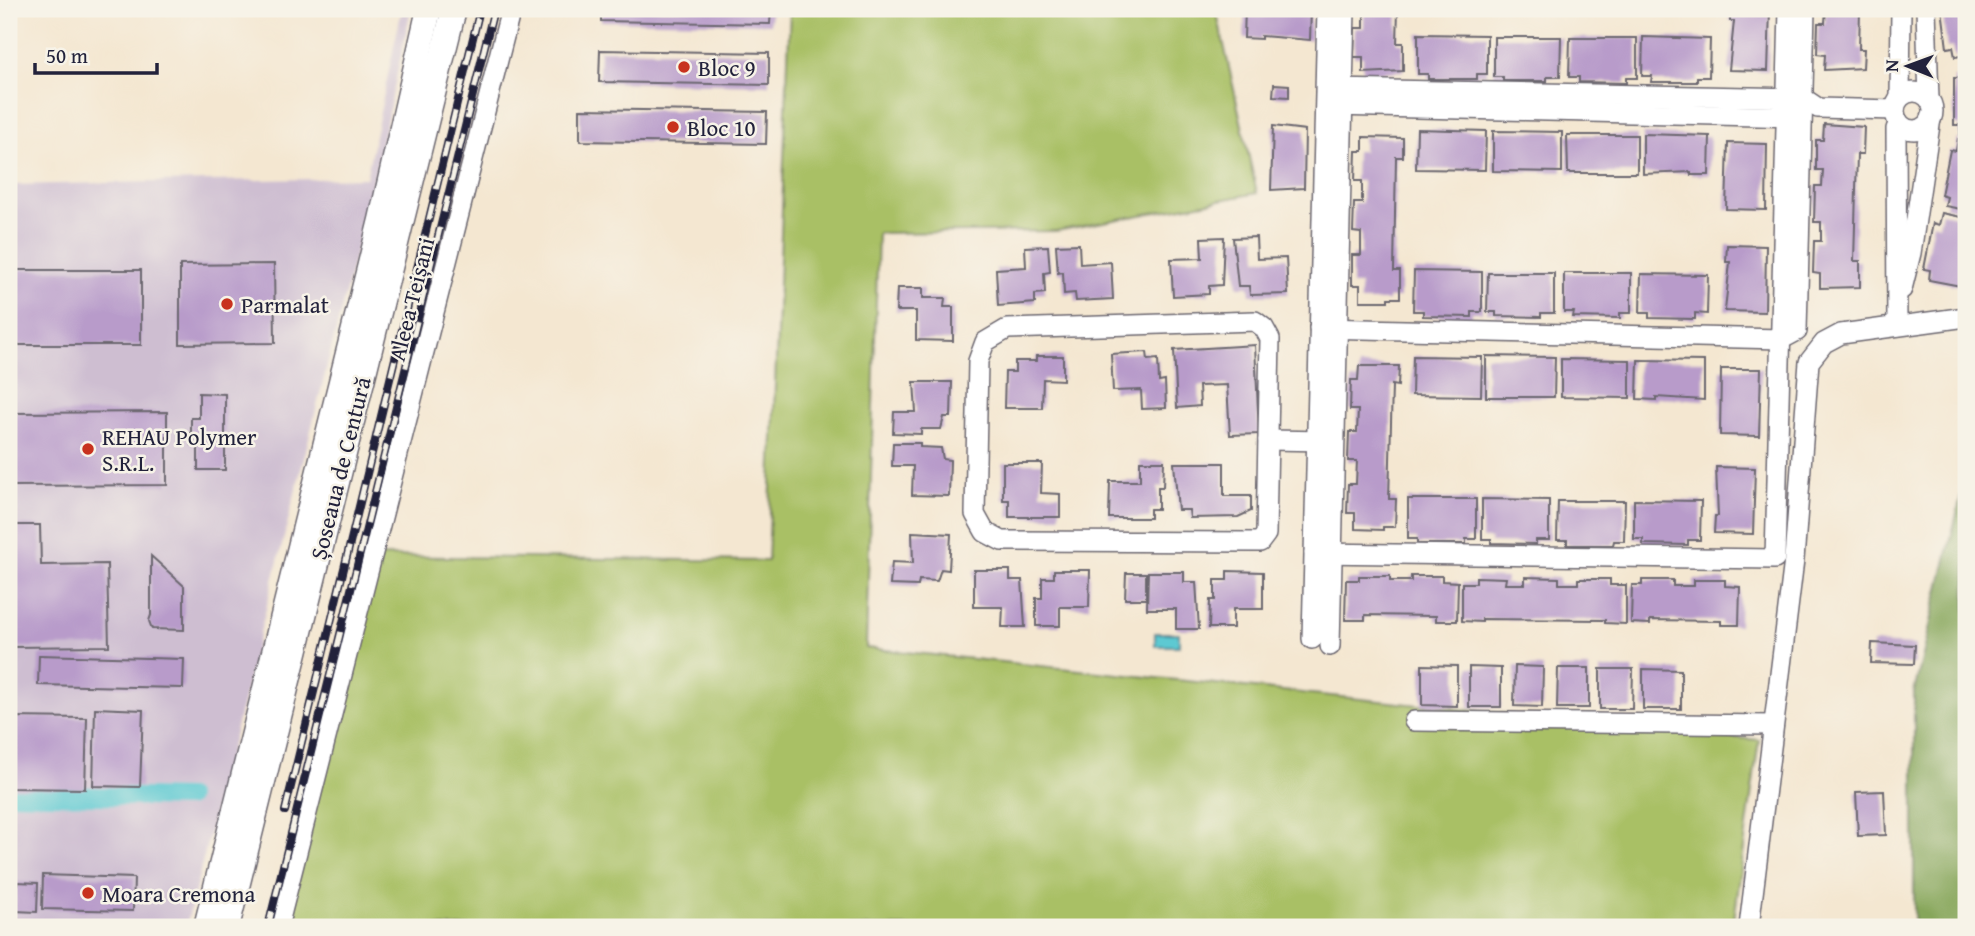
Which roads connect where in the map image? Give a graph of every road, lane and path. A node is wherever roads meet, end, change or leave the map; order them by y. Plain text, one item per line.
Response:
1 (429, 9) edge
2 (454, 9) edge
3 (511, 9) edge
4 (1327, 9) edge
5 (1345, 9) edge
6 (1789, 9) edge
7 (1805, 9) edge
8 (1901, 9) edge
9 (1926, 9) edge
10 (1334, 98) junction
11 (1800, 107) junction
12 (1930, 109) junction
13 (1898, 110) junction
14 (1966, 317) edge
15 (1896, 320) junction
16 (1329, 328) junction
17 (1782, 339) junction
18 (1268, 440) junction
19 (1326, 441) junction
20 (1323, 553) junction
21 (1312, 639) dead end
22 (1330, 646) dead end
23 (1414, 721) dead end
24 (1772, 725) junction
25 (206, 927) edge
26 (227, 927) edge
27 (278, 927) edge
28 (1749, 927) edge

1 - 25 main road, Șoseaua de Centură
2 - 26 main road, Șoseaua de Centură
3 - 27 street, Aleea Teișani
4 - 10 street
5 - 10 street
6 - 11 street
7 - 11 street
8 - 13 street
9 - 12 street
10 - 11 street
10 - 16 street
11 - 13 street
11 - 17 street
12 - 13 street
12 - 13 street
12 - 15 street
13 - 15 street
14 - 15 street
15 - 24 street
16 - 17 street
16 - 19 street
17 - 20 street
18 - 18 street
18 - 19 street
19 - 20 street
20 - 21 street
20 - 22 street
23 - 24 street
24 - 28 street

